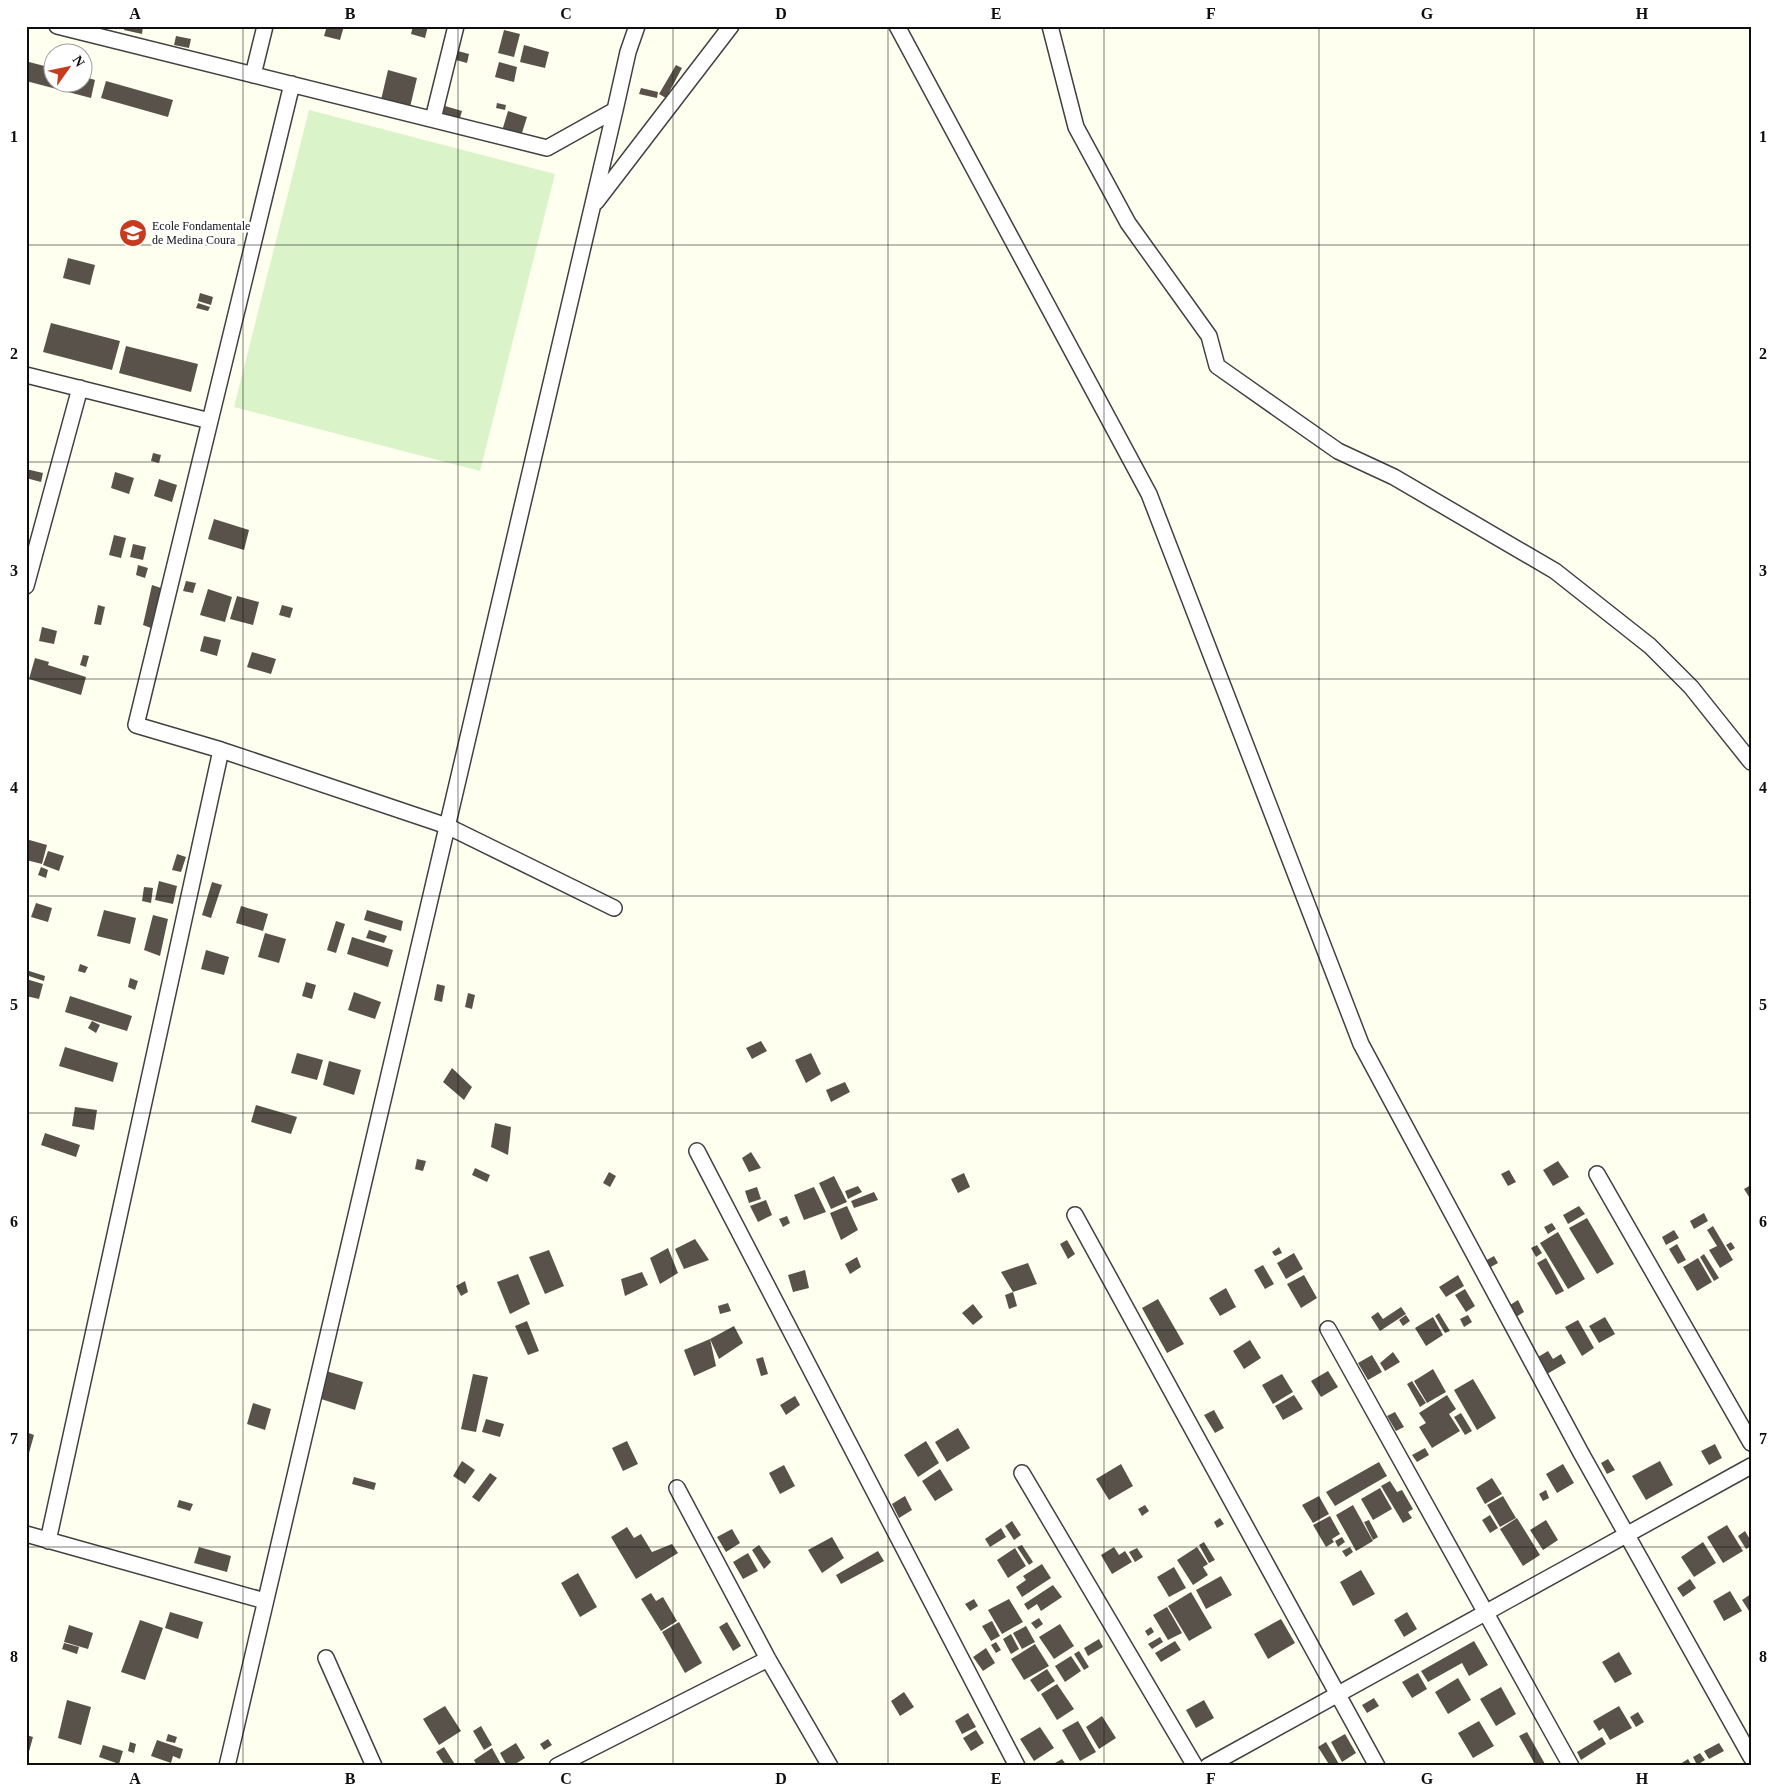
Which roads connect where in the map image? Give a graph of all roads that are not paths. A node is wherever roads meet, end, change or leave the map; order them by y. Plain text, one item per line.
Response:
1 (57, 26) edge
2 (265, 26) edge
3 (456, 26) edge
4 (637, 26) edge
5 (730, 26) edge
6 (897, 26) edge
7 (1050, 26) edge
8 (253, 75) junction
9 (292, 84) junction
10 (615, 110) junction
11 (433, 120) junction
12 (593, 206) junction
13 (26, 375) edge
14 (80, 388) junction
15 (210, 421) junction
16 (26, 586) edge
17 (221, 750) junction
18 (1751, 762) edge
19 (447, 826) junction
20 (614, 908) dead end
21 (698, 1151) dead end
22 (1597, 1174) dead end
23 (1075, 1215) dead end
24 (1328, 1329) dead end
25 (1751, 1443) edge
26 (1751, 1466) edge
27 (1022, 1473) dead end
28 (677, 1488) dead end
29 (26, 1534) edge
30 (1626, 1535) junction
31 (48, 1540) junction
32 (265, 1601) junction
33 (1485, 1612) junction
34 (326, 1658) dead end
35 (768, 1659) junction
36 (1338, 1694) junction
37 (1751, 1757) edge
38 (227, 1766) edge
39 (374, 1766) edge
40 (557, 1766) edge
41 (830, 1766) edge
42 (1017, 1766) edge
43 (1195, 1766) edge
44 (1208, 1766) edge
45 (1376, 1766) edge
46 (1571, 1766) edge

1 - 8 street
2 - 8 street
3 - 11 street
4 - 10 street
5 - 12 street
6 - 30 street
7 - 18 street
8 - 9 street
9 - 11 street
9 - 15 street
10 - 11 street
10 - 12 street
12 - 19 street
13 - 14 street
14 - 15 street
14 - 16 street
15 - 17 street
17 - 19 street
17 - 31 street
19 - 20 street
19 - 32 street
21 - 42 street
22 - 25 street
23 - 36 street
24 - 33 street
26 - 30 street
27 - 43 street
28 - 35 street
29 - 31 street
30 - 33 street
30 - 37 street
31 - 32 street
32 - 38 street
33 - 36 street
33 - 46 street
34 - 39 street
35 - 40 street
35 - 41 street
36 - 44 street
36 - 45 street

